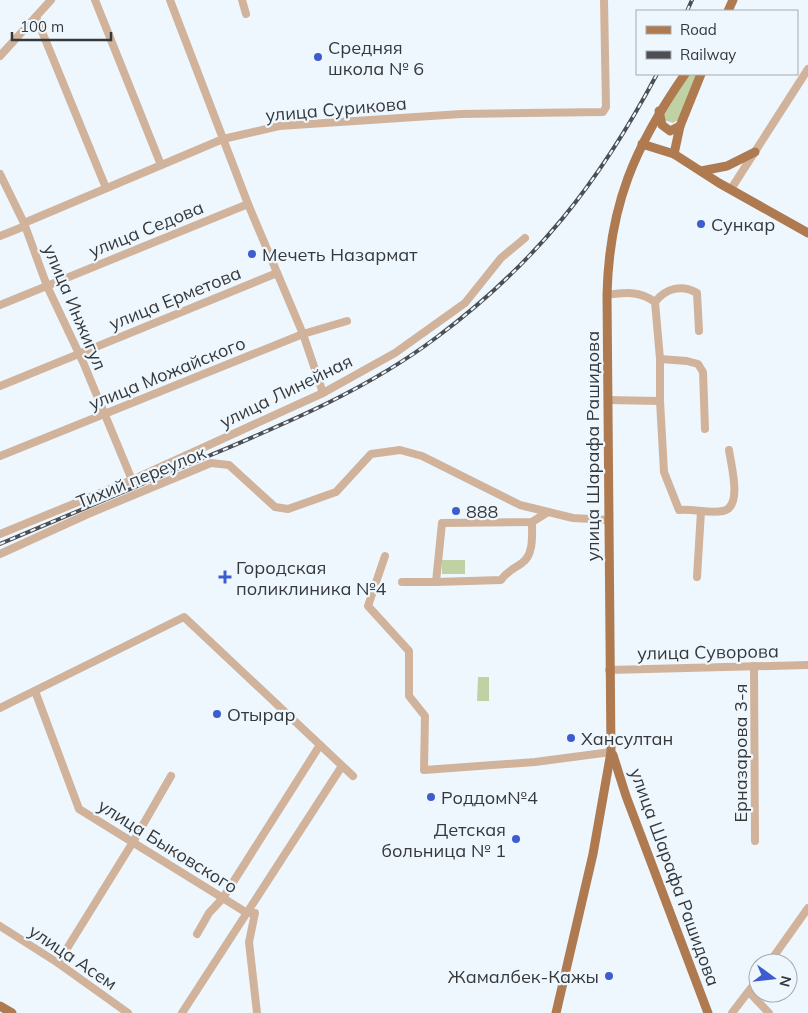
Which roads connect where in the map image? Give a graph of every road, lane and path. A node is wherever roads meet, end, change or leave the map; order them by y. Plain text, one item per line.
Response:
1 (51, 0) edge
2 (95, 0) edge
3 (170, 0) edge
4 (242, 0) edge
5 (604, 0) edge
6 (246, 14) dead end
7 (36, 17) junction
8 (0, 56) edge
9 (808, 69) edge
10 (684, 75) edge
11 (701, 75) edge
12 (659, 111) junction
13 (680, 126) junction
14 (223, 139) junction
15 (642, 144) junction
16 (755, 152) junction
17 (674, 154) junction
18 (161, 165) junction
19 (701, 171) junction
20 (0, 174) edge
21 (106, 188) junction
22 (731, 189) junction
23 (248, 204) junction
24 (24, 225) junction
25 (808, 232) edge
26 (0, 236) edge
27 (525, 238) dead end
28 (278, 273) junction
29 (47, 286) junction
30 (607, 295) junction
31 (655, 302) junction
32 (0, 305) edge
33 (347, 321) dead end
34 (700, 331) dead end
35 (303, 334) junction
36 (79, 354) junction
37 (660, 359) junction
38 (0, 386) edge
39 (323, 393) junction
40 (608, 400) junction
41 (660, 401) junction
42 (105, 415) junction
43 (705, 429) dead end
44 (729, 450) dead end
45 (0, 456) edge
46 (132, 480) junction
47 (701, 511) junction
48 (548, 512) junction
49 (609, 520) junction
50 (532, 522) junction
51 (0, 534) edge
52 (0, 554) edge
53 (384, 556) dead end
54 (697, 577) dead end
55 (402, 582) dead end
56 (436, 582) junction
57 (808, 665) edge
58 (754, 666) junction
59 (609, 670) junction
60 (35, 691) junction
61 (0, 708) edge
62 (320, 745) junction
63 (611, 752) junction
64 (342, 766) junction
65 (171, 776) dead end
66 (353, 776) dead end
67 (755, 840) dead end
68 (133, 842) junction
69 (223, 898) junction
70 (808, 908) edge
71 (247, 913) junction
72 (0, 926) edge
73 (197, 934) dead end
74 (776, 953) edge
75 (58, 962) junction
76 (748, 993) edge
77 (759, 1003) edge
78 (0, 1006) edge
79 (12, 1013) edge
80 (128, 1013) edge
81 (182, 1013) edge
82 (257, 1013) edge
83 (556, 1013) edge
84 (708, 1013) edge
85 (732, 1013) edge
86 (769, 1013) edge

1 - 7 street
2 - 18 street
3 - 14 street
4 - 6 street
5 - 14 street, улица Сурикова
7 - 8 street
7 - 21 street
9 - 16 street
10 - 12 main road, улица Шарафа Рашидова
11 - 13 main road
12 - 13 main road
12 - 15 main road, улица Шарафа Рашидова
13 - 17 main road
14 - 18 street, улица Сурикова
14 - 23 street
15 - 17 main road
15 - 30 main road, улица Шарафа Рашидова
16 - 19 main road
16 - 22 street
17 - 19 main road
18 - 21 street, улица Сурикова
19 - 22 main road
20 - 24 street, улица Инжигул
21 - 24 street, улица Сурикова
22 - 25 main road
23 - 28 street
23 - 29 street, улица Седова
24 - 26 street, улица Сурикова
24 - 29 street, улица Инжигул
27 - 39 street, улица Линейная
28 - 35 street
28 - 36 street, улица Ерметова
29 - 32 street, улица Седова
29 - 36 street, улица Инжигул
30 - 31 street
30 - 40 main road, улица Шарафа Рашидова
31 - 34 street
31 - 37 street
33 - 35 street, улица Можайского
35 - 39 street
35 - 42 street, улица Можайского
36 - 38 street, улица Ерметова
36 - 42 street, улица Инжигул
37 - 41 street
37 - 43 street
39 - 46 street, улица Линейная
40 - 41 street
40 - 49 main road, улица Шарафа Рашидова
41 - 47 street
42 - 45 street, улица Можайского
42 - 46 street, улица Инжигул
44 - 47 street
46 - 51 street, улица Линейная
47 - 54 street
48 - 49 street, Тихий переулок
48 - 50 street
48 - 52 street, Тихий переулок
49 - 59 main road, улица Шарафа Рашидова
50 - 56 street
50 - 56 street
53 - 63 street
55 - 56 street
57 - 58 street, улица Суворова
58 - 59 street, улица Суворова
58 - 67 street, Ерназарова 3-я
59 - 63 main road, улица Шарафа Рашидова
60 - 61 street
60 - 62 street
60 - 68 street, улица Быковского
62 - 64 street
62 - 69 street
63 - 83 main road, улица Шарафа Рашидова
63 - 84 main road, улица Шарафа Рашидова
64 - 66 street
64 - 71 street
65 - 68 street
68 - 69 street, улица Быковского
68 - 75 street
69 - 71 street, улица Быковского
69 - 73 street
70 - 74 street
71 - 81 street
71 - 82 street
72 - 75 street, улица Асем
75 - 80 street, улица Асем
76 - 85 street
77 - 86 street
78 - 79 main road

